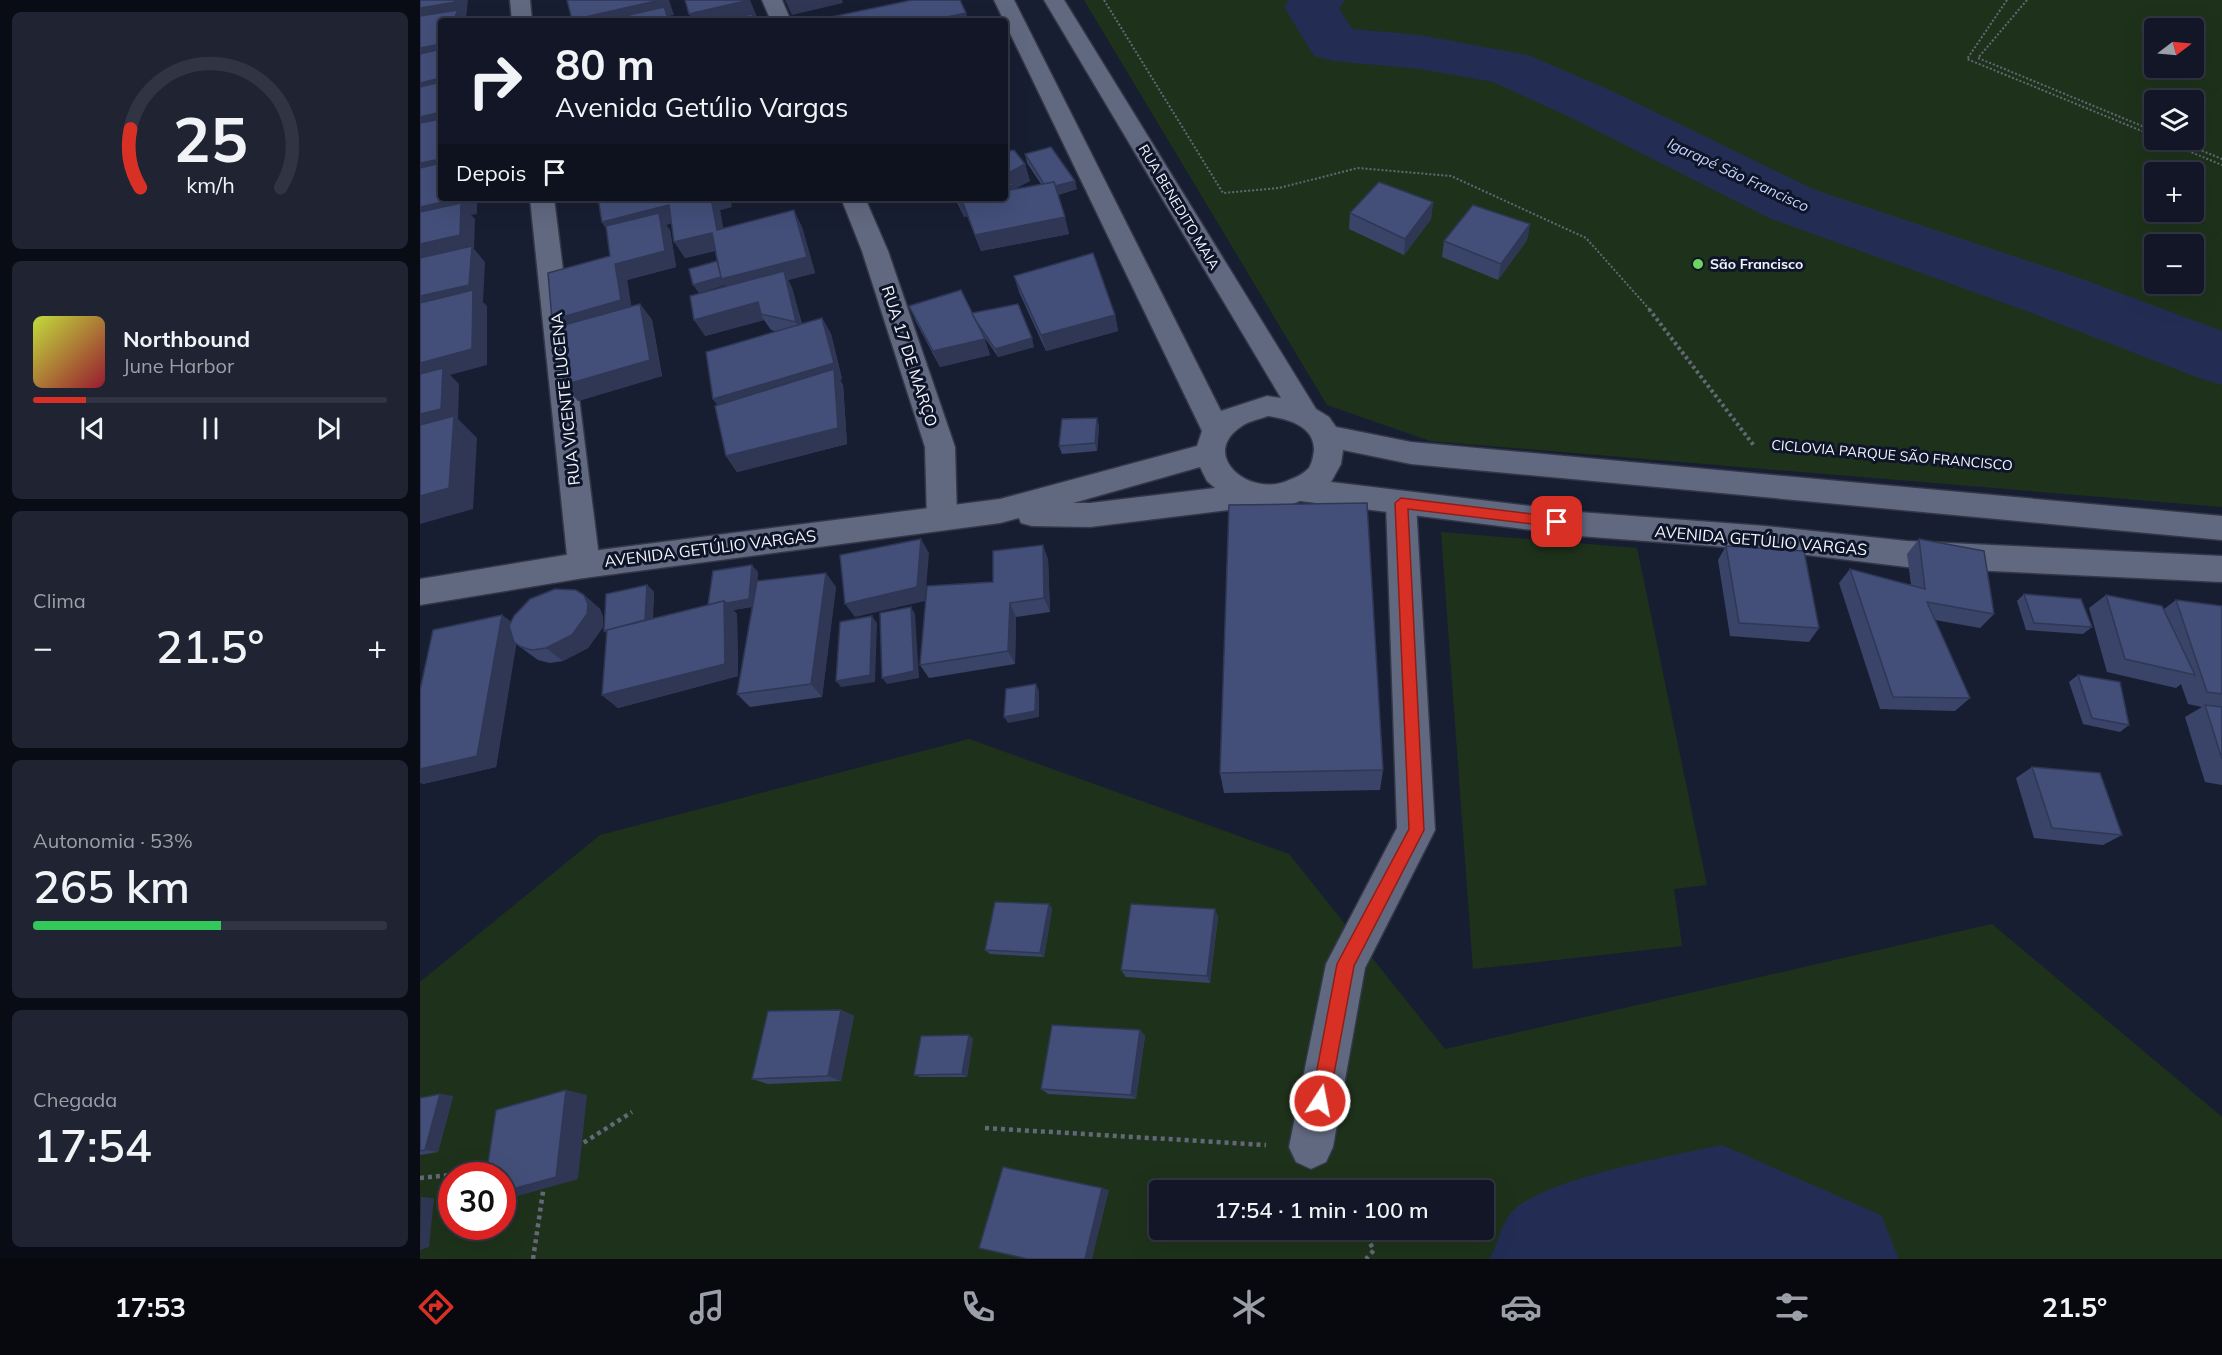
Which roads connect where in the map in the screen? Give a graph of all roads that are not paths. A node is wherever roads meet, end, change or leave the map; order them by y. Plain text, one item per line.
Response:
1 (520, 0) edge
2 (772, 0) edge
3 (1004, 0) edge
4 (1054, 0) edge
5 (522, 18) edge
6 (780, 18) edge
7 (542, 201) edge
8 (855, 201) edge
9 (1305, 414) junction
10 (1326, 435) junction
11 (1212, 442) junction
12 (1301, 490) junction
13 (1251, 496) junction
14 (1401, 503) junction
15 (1000, 511) junction
16 (942, 518) junction
17 (2222, 528) edge
18 (584, 565) junction
19 (2222, 570) edge
20 (420, 592) edge
21 (1311, 1147) road end

1 - 5 street
2 - 6 street
3 - 11 street
4 - 9 street, RUA BENEDITO MAIA
7 - 18 street, RUA VICENTE LUCENA
8 - 16 street, RUA 17 DE MARÇO
9 - 10 street
9 - 11 street
10 - 12 street
10 - 17 street
11 - 13 street
11 - 15 street, AVENIDA GETÚLIO VARGAS
12 - 13 street
12 - 14 street, AVENIDA GETÚLIO VARGAS
13 - 15 street, AVENIDA GETÚLIO VARGAS
14 - 19 street, AVENIDA GETÚLIO VARGAS
14 - 21 street
15 - 16 street, AVENIDA GETÚLIO VARGAS
16 - 18 street, AVENIDA GETÚLIO VARGAS
18 - 20 street, AVENIDA GETÚLIO VARGAS

